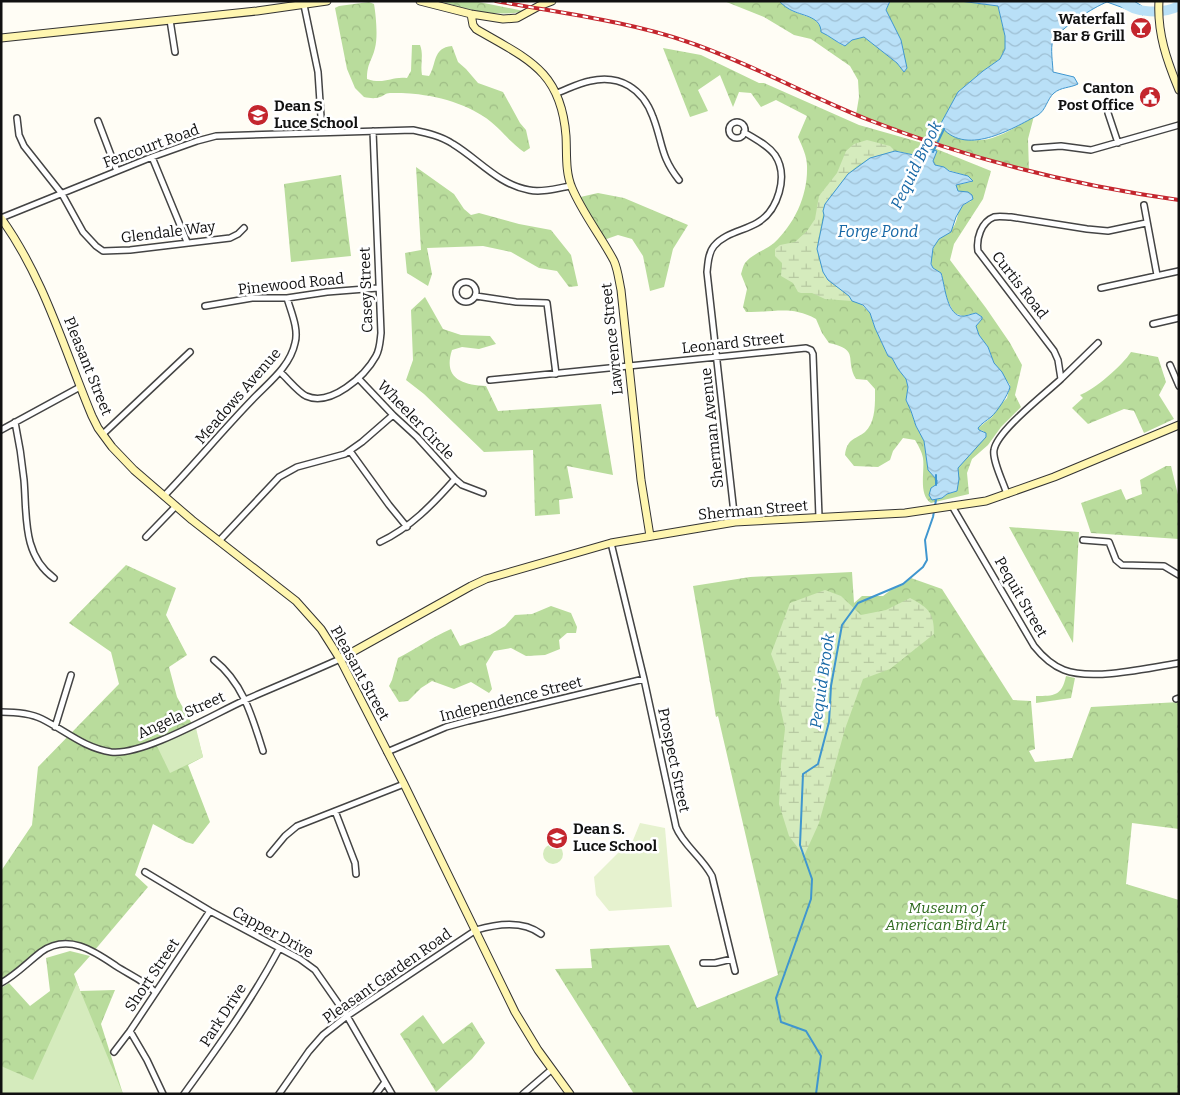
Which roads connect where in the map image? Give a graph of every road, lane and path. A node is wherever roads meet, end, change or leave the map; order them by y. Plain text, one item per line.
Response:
1 (327, 1) edge
2 (420, 1) edge
3 (552, 1) edge
4 (1159, 4) edge
5 (304, 5) junction
6 (471, 14) junction
7 (170, 20) junction
8 (1, 38) edge
9 (175, 52) dead end
10 (1179, 90) edge
11 (557, 93) junction
12 (1108, 113) dead end
13 (17, 118) dead end
14 (98, 121) dead end
15 (1179, 125) edge
16 (373, 131) junction
17 (322, 132) junction
18 (744, 132) dead end
19 (1118, 143) junction
20 (1034, 148) dead end
21 (152, 157) junction
22 (117, 171) junction
23 (679, 180) dead end
24 (571, 186) junction
25 (62, 194) junction
26 (1144, 205) dead end
27 (1, 218) edge
28 (1146, 223) junction
29 (244, 228) dead end
30 (187, 242) junction
31 (1179, 271) edge
32 (1157, 275) junction
33 (378, 288) junction
34 (1100, 288) dead end
35 (476, 296) junction
36 (288, 298) junction
37 (206, 306) dead end
38 (1179, 318) edge
39 (1154, 324) dead end
40 (1098, 343) dead end
41 (190, 352) dead end
42 (717, 357) junction
43 (1170, 365) dead end
44 (628, 366) junction
45 (280, 372) junction
46 (556, 374) junction
47 (358, 378) junction
48 (1061, 379) junction
49 (490, 380) dead end
50 (1179, 386) edge
51 (80, 387) junction
52 (393, 414) junction
53 (15, 422) junction
54 (1179, 424) edge
55 (1, 430) edge
56 (103, 434) junction
57 (350, 451) junction
58 (455, 479) junction
59 (483, 493) dead end
60 (1007, 494) junction
61 (164, 496) junction
62 (176, 506) junction
63 (952, 506) junction
64 (819, 517) junction
65 (735, 522) junction
66 (407, 527) junction
67 (650, 536) junction
68 (146, 537) dead end
69 (219, 540) junction
70 (1083, 540) dead end
71 (380, 542) dead end
72 (611, 543) junction
73 (1179, 575) edge
74 (54, 578) dead end
75 (340, 659) junction
76 (214, 660) dead end
77 (1179, 663) edge
78 (71, 675) dead end
79 (644, 679) junction
80 (245, 700) junction
81 (1, 712) edge
82 (55, 727) junction
83 (263, 751) dead end
84 (387, 752) junction
85 (404, 784) junction
86 (334, 811) junction
87 (270, 854) dead end
88 (145, 872) dead end
89 (356, 874) dead end
90 (210, 911) junction
91 (476, 930) junction
92 (541, 934) dead end
93 (279, 949) junction
94 (732, 959) junction
95 (702, 963) dead end
96 (735, 971) dead end
97 (1, 983) edge
98 (155, 992) junction
99 (347, 1016) junction
100 (130, 1032) junction
101 (114, 1052) dead end
102 (551, 1070) junction
103 (385, 1082) junction
104 (163, 1094) edge
105 (184, 1094) edge
106 (279, 1094) edge
107 (376, 1094) edge
108 (392, 1094) edge
109 (523, 1094) edge
110 (570, 1094) edge

1 - 5 main road
2 - 6 main road
3 - 6 main road
4 - 10 main road
5 - 7 main road
5 - 17 street
6 - 11 main road, Lawrence Street
7 - 8 main road
7 - 9 street
11 - 23 street
11 - 24 main road, Lawrence Street
12 - 19 street
13 - 25 street, Glendale Way
14 - 22 street
15 - 19 street
16 - 17 street, Fencourt Road
16 - 24 street, Fencourt Road
16 - 33 street, Casey Street
17 - 21 street, Fencourt Road
18 - 42 street, Sherman Avenue
19 - 20 street
21 - 22 street, Fencourt Road
21 - 30 street
22 - 25 street, Fencourt Road
24 - 44 main road, Lawrence Street
25 - 27 street, Fencourt Road
25 - 30 street, Glendale Way
26 - 28 street
27 - 51 main road, Pleasant Street
28 - 32 street
28 - 48 street, Curtis Road
29 - 30 street, Glendale Way
31 - 32 street
32 - 34 street
33 - 36 street, Pinewood Road
33 - 47 street, Casey Street
35 - 35 street
35 - 46 street
36 - 37 street, Pinewood Road
36 - 45 street, Meadows Avenue
38 - 39 street
40 - 48 street
41 - 56 street
42 - 44 street, Leonard Street
42 - 64 street, Leonard Street
42 - 65 street, Sherman Avenue
43 - 50 street
44 - 46 street, Leonard Street
44 - 67 main road, Lawrence Street
45 - 47 street, Casey Street
45 - 61 street, Meadows Avenue
46 - 49 street, Leonard Street
47 - 52 street, Wheeler Circle
48 - 60 street
51 - 53 street
51 - 56 main road, Pleasant Street
52 - 57 street
52 - 58 street, Wheeler Circle
53 - 55 street
53 - 74 street
54 - 60 main road, Sherman Street
56 - 61 main road, Pleasant Street
57 - 66 street
57 - 69 street
58 - 59 street, Wheeler Circle
58 - 66 street, Wheeler Circle
60 - 63 main road, Sherman Street
61 - 62 main road, Pleasant Street
62 - 68 street
62 - 69 main road, Pleasant Street
63 - 64 main road, Sherman Street
63 - 77 street, Pequit Street
64 - 65 main road, Sherman Street
65 - 67 main road, Sherman Street
66 - 71 street, Wheeler Circle
67 - 72 main road, Sherman Street
69 - 75 main road, Pleasant Street
70 - 73 street
72 - 75 main road, Sherman Street
72 - 79 street, Prospect Street
75 - 80 street, Angela Street
75 - 84 main road, Pleasant Street
76 - 80 street
78 - 82 street
79 - 84 street, Independence Street
79 - 94 street, Prospect Street
80 - 82 street, Angela Street
80 - 83 street
81 - 82 street, Angela Street
84 - 85 main road, Pleasant Street
85 - 86 street
85 - 91 main road, Pleasant Street
86 - 87 street
86 - 89 street
88 - 90 street, Capper Drive
90 - 93 street, Capper Drive
90 - 98 street, Short Street
91 - 92 street
91 - 99 street, Pleasant Garden Road
91 - 102 main road, Pleasant Street
93 - 99 street, Capper Drive
93 - 105 street, Park Drive
94 - 95 street
94 - 96 street, Prospect Street
97 - 98 street
98 - 100 street, Short Street
99 - 103 street, Capper Drive
99 - 106 street, Pleasant Garden Road
100 - 101 street, Short Street
100 - 104 street
102 - 109 street
102 - 110 main road, Pleasant Street
103 - 107 street
103 - 108 street, Capper Drive

